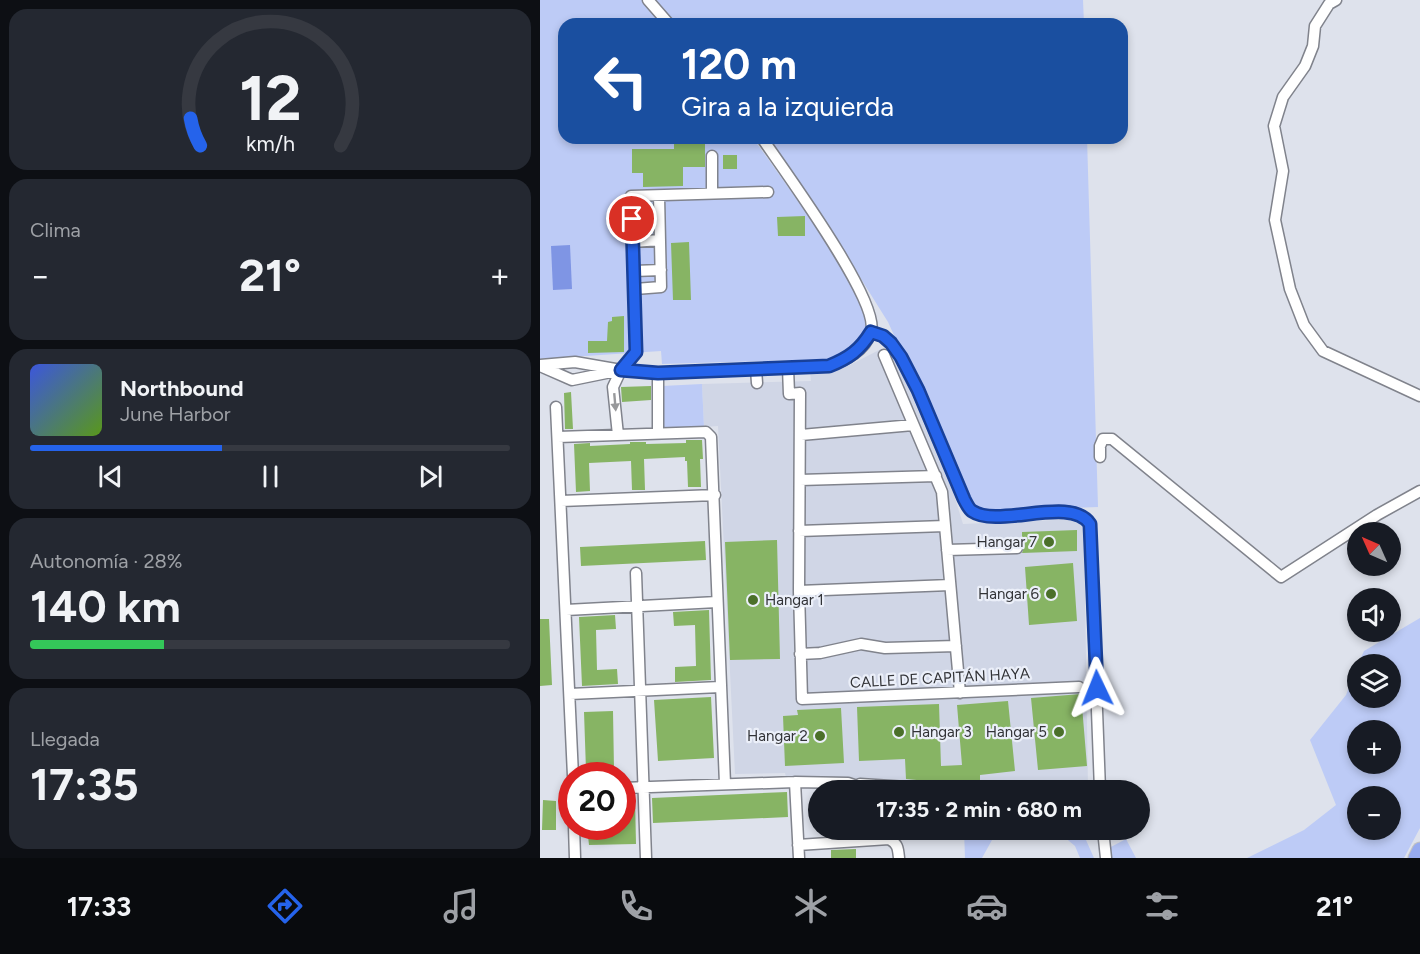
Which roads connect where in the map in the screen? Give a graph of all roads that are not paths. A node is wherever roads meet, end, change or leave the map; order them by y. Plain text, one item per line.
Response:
1 (648, 0) edge
2 (1336, 0) edge
3 (664, 18) edge
4 (766, 144) edge
5 (712, 156) dead end
6 (768, 192) dead end
7 (712, 193) junction
8 (659, 196) junction
9 (660, 240) junction
10 (633, 242) junction
11 (661, 270) junction
12 (634, 271) junction
13 (635, 289) junction
14 (871, 332) junction
15 (884, 355) dead end
16 (540, 366) edge
17 (788, 368) junction
18 (756, 369) junction
19 (621, 370) junction
20 (658, 373) junction
21 (758, 383) dead end
22 (1420, 396) edge
23 (556, 407) dead end
24 (913, 425) junction
25 (801, 433) junction
26 (658, 434) junction
27 (618, 435) junction
28 (558, 438) junction
29 (1100, 458) dead end
30 (936, 476) junction
31 (800, 480) junction
32 (1420, 491) edge
33 (715, 495) junction
34 (561, 501) junction
35 (945, 525) junction
36 (799, 531) junction
37 (1017, 548) dead end
38 (947, 550) junction
39 (636, 573) dead end
40 (950, 585) junction
41 (798, 591) junction
42 (717, 602) junction
43 (637, 606) junction
44 (566, 610) junction
45 (956, 646) junction
46 (800, 654) junction
47 (720, 687) junction
48 (1079, 687) dead end
49 (641, 691) junction
50 (960, 693) junction
51 (570, 694) junction
52 (572, 762) edge
53 (1101, 780) edge
54 (795, 782) junction
55 (808, 782) edge
56 (725, 784) junction
57 (636, 787) edge
58 (644, 787) junction
59 (574, 840) edge
60 (838, 840) edge
61 (893, 840) edge
62 (1104, 840) edge
63 (798, 845) junction
64 (1420, 850) edge
65 (575, 858) edge
66 (646, 858) edge
67 (799, 858) edge
68 (899, 858) edge
69 (1106, 858) edge
70 (1416, 858) edge

1 - 3 street
2 - 22 street
4 - 14 street
5 - 7 street
6 - 7 street
7 - 8 street
8 - 9 street
8 - 10 street
9 - 10 street
9 - 11 street
10 - 12 street
11 - 12 street
11 - 13 street
12 - 13 street
13 - 19 street
14 - 17 street
14 - 53 street
15 - 24 street
16 - 19 street
16 - 19 street
17 - 18 street
17 - 25 street
18 - 20 street
18 - 21 street
19 - 20 street
19 -> 27 street
20 - 26 street
23 - 28 street
24 - 25 street
24 - 30 street
25 - 31 street
26 - 27 street
26 - 33 street
27 - 28 street
28 - 34 street
29 - 32 street
30 - 31 street
30 - 35 street
31 - 36 street
33 - 34 street
33 - 42 street
34 - 44 street
35 - 36 street
35 - 38 street
36 - 41 street
37 - 38 street
38 - 40 street
39 - 43 street
40 - 41 street
40 - 45 street
41 - 46 street
42 - 43 street
42 - 47 street
43 - 44 street
43 - 49 street
44 - 51 street
45 - 46 street
45 - 50 street
46 - 50 street, CALLE DE CAPITÁN HAYA
47 - 49 street
47 - 56 street
48 - 50 street, CALLE DE CAPITÁN HAYA
49 - 51 street
49 - 58 street
51 - 52 street
54 - 55 street
54 - 56 street
54 - 63 street
56 - 58 street
57 - 58 street
58 - 66 street
59 - 65 street
60 - 63 street
61 - 68 street
62 - 69 street
63 - 67 street
64 - 70 highway

